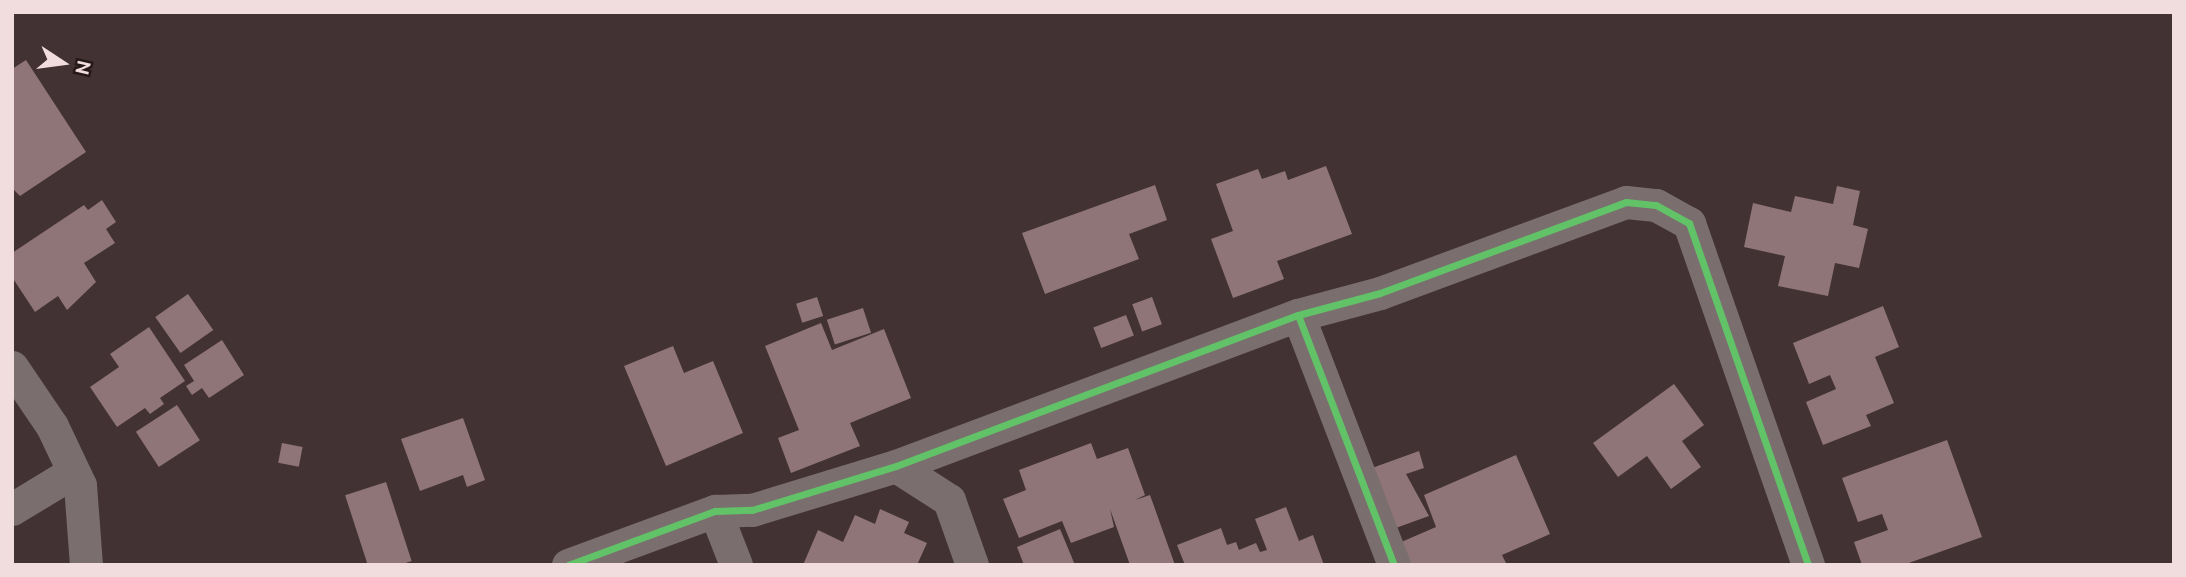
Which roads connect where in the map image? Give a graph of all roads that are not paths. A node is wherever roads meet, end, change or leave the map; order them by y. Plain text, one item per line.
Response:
1 (1298, 315) junction
2 (12, 367) edge
3 (896, 466) junction
4 (74, 472) junction
5 (12, 509) edge
6 (715, 511) junction
7 (86, 565) edge
8 (568, 565) edge
9 (736, 565) edge
10 (972, 565) edge
11 (1394, 565) edge
12 (1808, 565) edge

1 - 3 street
1 - 11 street
1 - 12 street
2 - 4 street
3 - 6 street
3 - 10 street
4 - 5 street
4 - 7 street
6 - 8 street
6 - 9 street

